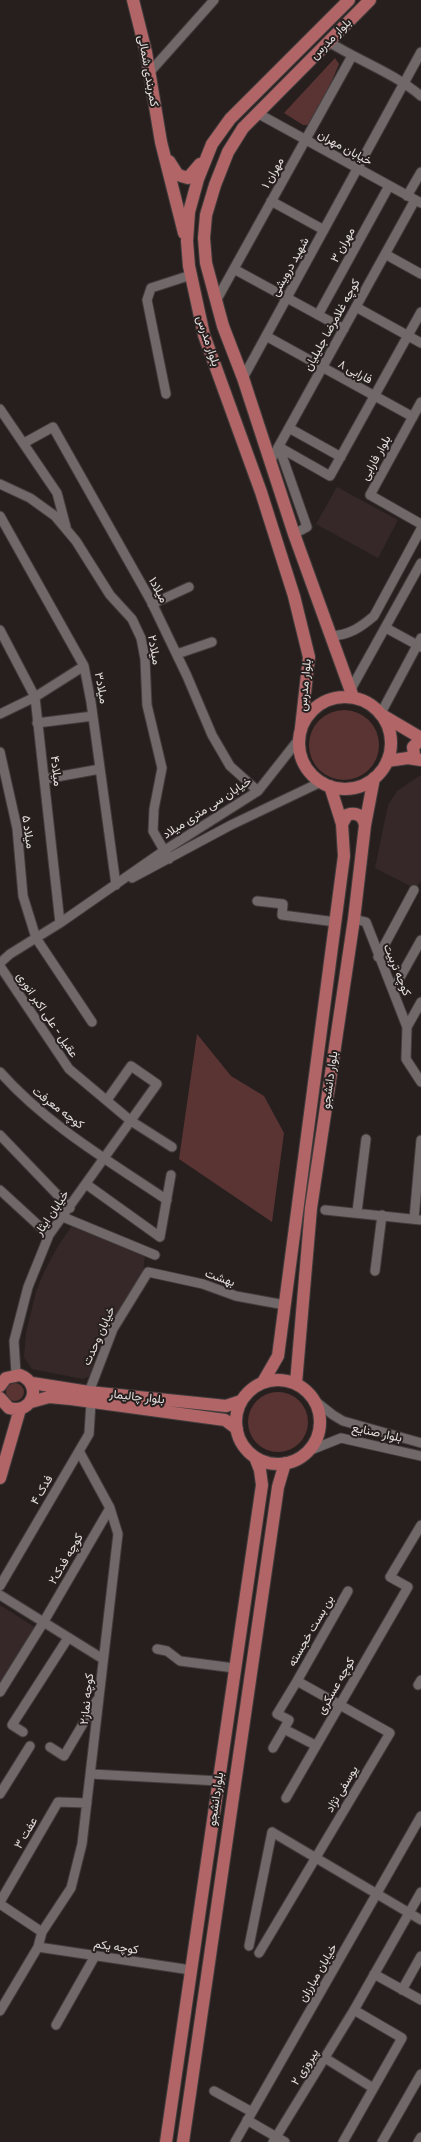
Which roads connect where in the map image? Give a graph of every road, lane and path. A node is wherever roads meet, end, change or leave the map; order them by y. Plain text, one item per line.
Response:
1 (133, 0) edge
2 (214, 0) edge
3 (349, 0) edge
4 (370, 0) edge
5 (329, 42) junction
6 (421, 54) edge
7 (352, 56) junction
8 (149, 73) junction
9 (404, 82) junction
10 (421, 96) edge
11 (257, 113) junction
12 (305, 140) junction
13 (161, 142) junction
14 (208, 154) junction
15 (358, 169) junction
16 (421, 172) edge
17 (389, 186) junction
18 (414, 200) edge
19 (271, 201) junction
20 (324, 230) junction
21 (188, 247) junction
22 (385, 254) junction
23 (234, 269) junction
24 (421, 274) edge
25 (191, 275) junction
26 (287, 298) junction
27 (216, 302) junction
28 (356, 307) junction
29 (421, 312) edge
30 (318, 315) junction
31 (344, 330) junction
32 (266, 336) junction
33 (408, 336) junction
34 (421, 343) edge
35 (323, 368) junction
36 (243, 378) junction
37 (166, 394) dead end
38 (374, 396) junction
39 (421, 402) edge
40 (0, 410) edge
41 (413, 417) junction
42 (289, 428) junction
43 (24, 443) junction
44 (279, 447) junction
45 (341, 457) junction
46 (270, 462) junction
47 (252, 466) junction
48 (0, 484) edge
49 (278, 485) junction
50 (261, 492) junction
51 (0, 516) edge
52 (421, 524) edge
53 (421, 529) edge
54 (66, 530) junction
55 (294, 534) junction
56 (421, 563) edge
57 (189, 587) dead end
58 (152, 604) junction
59 (380, 606) junction
60 (394, 613) junction
61 (386, 628) junction
62 (0, 630) edge
63 (331, 636) junction
64 (212, 642) dead end
65 (420, 643) edge
66 (177, 654) junction
67 (84, 666) junction
68 (352, 693) junction
69 (36, 697) junction
70 (0, 714) edge
71 (381, 714) junction
72 (93, 716) junction
73 (37, 723) junction
74 (300, 733) junction
75 (421, 739) edge
76 (0, 752) edge
77 (419, 759) edge
78 (387, 761) junction
79 (100, 770) junction
80 (374, 778) junction
81 (45, 779) junction
82 (325, 784) junction
83 (258, 791) junction
84 (342, 824) junction
85 (365, 825) junction
86 (165, 850) junction
87 (169, 859) junction
88 (116, 885) junction
89 (414, 890) dead end
90 (257, 901) dead end
91 (354, 919) junction
92 (336, 922) junction
93 (60, 923) junction
94 (36, 938) junction
95 (421, 940) edge
96 (378, 957) junction
97 (0, 963) edge
98 (0, 966) edge
99 (393, 990) junction
100 (421, 1002) edge
101 (417, 1017) edge
102 (92, 1022) dead end
103 (407, 1026) junction
104 (0, 1072) edge
105 (421, 1082) edge
106 (107, 1100) junction
107 (131, 1121) junction
108 (0, 1135) edge
109 (366, 1139) dead end
110 (421, 1140) edge
111 (172, 1147) dead end
112 (105, 1158) junction
113 (171, 1175) dead end
114 (86, 1184) junction
115 (0, 1190) edge
116 (167, 1200) junction
117 (70, 1208) junction
118 (325, 1210) dead end
119 (357, 1212) junction
120 (382, 1215) junction
121 (63, 1217) junction
122 (418, 1220) edge
123 (49, 1235) junction
124 (155, 1254) dead end
125 (375, 1270) dead end
126 (148, 1272) joint
127 (285, 1305) junction
128 (16, 1374) junction
129 (263, 1382) junction
130 (32, 1383) junction
131 (296, 1383) junction
132 (0, 1386) edge
133 (90, 1397) junction
134 (0, 1400) edge
135 (314, 1400) junction
136 (242, 1401) junction
137 (31, 1402) junction
138 (20, 1409) junction
139 (0, 1415) edge
140 (237, 1429) junction
141 (421, 1442) edge
142 (79, 1451) junction
143 (306, 1452) junction
144 (421, 1456) edge
145 (255, 1457) junction
146 (285, 1463) junction
147 (0, 1478) edge
148 (110, 1508) junction
149 (421, 1525) edge
150 (0, 1586) edge
151 (348, 1591) dead end
152 (0, 1595) edge
153 (43, 1623) junction
154 (68, 1638) junction
155 (157, 1649) dead end
156 (104, 1659) junction
157 (234, 1668) junction
158 (297, 1681) junction
159 (0, 1692) edge
160 (99, 1696) junction
161 (340, 1706) junction
162 (284, 1729) junction
163 (23, 1732) dead end
164 (390, 1733) joint
165 (315, 1745) junction
166 (30, 1746) dead end
167 (50, 1747) dead end
168 (274, 1748) dead end
169 (91, 1774) junction
170 (218, 1781) junction
171 (0, 1794) edge
172 (286, 1798) dead end
173 (87, 1803) junction
174 (421, 1816) edge
175 (315, 1858) junction
176 (421, 1892) edge
177 (376, 1894) junction
178 (0, 1903) edge
179 (409, 1913) junction
180 (421, 1920) edge
181 (42, 1932) junction
182 (250, 1946) dead end
183 (38, 1947) junction
184 (259, 1953) dead end
185 (95, 1956) junction
186 (421, 1956) edge
187 (191, 1970) junction
188 (374, 1974) junction
189 (402, 1990) junction
190 (421, 2000) edge
191 (354, 2010) junction
192 (0, 2011) edge
193 (56, 2025) dead end
194 (325, 2058) junction
195 (421, 2074) edge
196 (373, 2088) junction
197 (214, 2091) dead end
198 (250, 2116) junction
199 (421, 2137) edge
200 (274, 2139) edge
201 (166, 2141) edge
202 (183, 2142) edge
203 (235, 2142) edge
204 (285, 2142) edge
205 (343, 2142) edge
206 (382, 2142) edge
207 (418, 2142) edge

1 - 8 main road, کمربندی شمالی
2 - 8 street
3 - 14 main road, بلوار مدرس
4 - 5 main road, بلوار مدرس
5 - 7 street
5 - 11 main road, بلوار مدرس
6 - 9 street, شهید درویشی
7 - 9 street
7 - 12 street, مهران ۱
8 - 13 main road, کمربندی شمالی
9 - 10 street
9 - 15 street, شهید درویشی
11 - 12 street, خیابان مهران
11 - 27 main road, بلوار مدرس
12 - 15 street, خیابان مهران
12 - 19 street, مهران ۱
13 - 14 main road
13 - 21 main road
14 - 21 main road, بلوار مدرس
15 - 17 street, خیابان مهران
15 - 20 street, شهید درویشی
16 - 18 street, کوچه غلامرضا جلیلیان
17 - 18 street, خیابان مهران
17 - 30 street, مهران ۳
18 - 22 street, کوچه غلامرضا جلیلیان
19 - 20 street
19 - 23 street, مهران ۱
20 - 26 street, شهید درویشی
21 - 25 main road, بلوار مدرس
22 - 24 street
22 - 28 street, کوچه غلامرضا جلیلیان
23 - 26 street
23 - 27 street, مهران ۱
25 - 37 street
25 - 47 main road, بلوار مدرس
26 - 30 street
26 - 32 street, شهید درویشی
27 - 36 main road, بلوار مدرس
28 - 31 street, کوچه غلامرضا جلیلیان
28 - 33 street
29 - 33 street
30 - 31 street
31 - 35 street, کوچه غلامرضا جلیلیان
32 - 35 street, فارابی ۸
32 - 36 street, شهید درویشی
33 - 34 street
33 - 38 street
35 - 38 street, فارابی ۸
35 - 42 street, کوچه غلامرضا جلیلیان
36 - 46 main road, بلوار مدرس
38 - 41 street, فارابی ۸
38 - 45 street
39 - 41 street, بلوار فارابی
40 - 43 street
41 - 52 street, بلوار فارابی
42 - 44 street, کوچه غلامرضا جلیلیان
42 - 45 street
43 - 54 street
43 - 58 street, میلاد۱
44 - 45 street
44 - 46 street, کوچه غلامرضا جلیلیان
44 - 55 street
46 - 47 main road
46 - 49 main road, بلوار مدرس
47 - 50 main road, بلوار مدرس
48 - 54 street, میلاد۲
49 - 50 main road
49 - 55 main road, بلوار مدرس
50 - 74 main road, بلوار مدرس
51 - 67 street, میلاد۳
53 - 59 street
54 - 86 street, میلاد۲
55 - 63 main road, بلوار مدرس
56 - 60 street
57 - 58 street
58 - 66 street, میلاد۱
59 - 60 street
59 - 63 street
60 - 61 street
61 - 65 street
61 - 68 street
62 - 69 street, میلاد۴
63 - 68 main road, بلوار مدرس
64 - 66 street
65 - 71 street
66 - 83 street, میلاد۱
67 - 69 street
67 - 72 street, میلاد۳
68 - 71 main road
68 - 74 main road
69 - 70 street
69 - 73 street, میلاد۴
71 - 75 main road
71 - 78 main road
72 - 73 street
72 - 79 street, میلاد۳
73 - 81 street, میلاد۴
74 - 82 main road
74 - 83 street, خیابان سی متری میلاد
75 - 77 main road
76 - 94 street, میلاد ۵
77 - 78 main road
78 - 80 main road
79 - 81 street
79 - 88 street, میلاد۳
80 - 82 main road
80 - 85 main road, بلوار دانشجو
81 - 93 street, میلاد۴
82 - 84 main road, بلوار دانشجو
82 - 87 street, خیابان سی متری میلاد
83 - 86 street, خیابان سی متری میلاد
84 - 85 main road
84 - 92 main road, بلوار دانشجو
85 - 91 main road, بلوار دانشجو
86 - 87 street, میلاد۲
86 - 88 street, خیابان سی متری میلاد
87 - 88 street, خیابان سی متری میلاد
88 - 93 street, خیابان سی متری میلاد
89 - 96 street
90 - 92 street
91 - 96 street, کوچه تربیت
91 - 131 main road, بلوار دانشجو
92 - 127 main road, بلوار دانشجو
93 - 94 street, خیابان سی متری میلاد
94 - 97 street, خیابان سی متری میلاد
94 - 102 street, میلاد ۵
95 - 99 street
96 - 99 street, کوچه تربیت
98 - 106 street, عقیل - علی اکبر انوری
99 - 103 street, کوچه تربیت
100 - 101 street
101 - 103 street
103 - 105 street, کوچه تربیت
104 - 112 street, کوچه معرفت
106 - 107 street, عقیل - علی اکبر انوری
106 - 107 street, خیابان ایثار
107 - 111 street, عقیل - علی اکبر انوری
107 - 112 street, خیابان ایثار
108 - 117 street
109 - 119 street
110 - 122 street
112 - 114 street, خیابان ایثار
112 - 116 street, کوچه معرفت
113 - 116 street
114 - 116 street
114 - 117 street, خیابان ایثار
115 - 123 street
117 - 121 street, خیابان ایثار
118 - 119 street
119 - 120 street
120 - 122 street
120 - 125 street
121 - 123 street, خیابان ایثار
121 - 124 street
123 - 128 street, خیابان ایثار
126 - 127 street, بهشت
126 - 133 street, خیابان وحدت
127 - 129 main road, بلوار دانشجو
128 - 130 main road
128 - 132 main road
129 - 131 main road
129 - 136 main road
130 - 133 main road, بلوار چالیمار
130 - 137 main road
131 - 135 main road
133 - 136 main road, بلوار چالیمار
133 - 137 main road, بلوار چالیمار
133 - 140 main road, بلوار چالیمار
133 - 142 street, فدک ۴
134 - 138 main road
134 - 139 main road
135 - 141 street, بلوار صنایع
135 - 143 main road
136 - 140 main road
137 - 138 main road
138 - 147 main road
140 - 145 main road
142 - 148 street, کوچه نماز۲
142 - 150 street, فدک ۴
143 - 144 street, بلوار صنایع
143 - 146 main road
145 - 146 main road
145 - 157 main road, بلواردانشجو
146 - 202 main road, بلواردانشجو
148 - 153 street, کوچه فدک۲
148 - 156 street, کوچه نماز۲
149 - 161 street, کوچه عسکری
151 - 158 street, بن بست خجسته
152 - 153 street
153 - 154 street
153 - 159 street, کوچه فدک۲
154 - 156 street
154 - 163 street
155 - 157 street
156 - 160 street, کوچه نماز۲
157 - 170 main road, بلواردانشجو
158 - 161 street, بن بست خجسته
158 - 162 street
160 - 167 street
160 - 169 street, کوچه نماز۲
161 - 164 street, بن بست خجسته
161 - 165 street, کوچه عسکری
162 - 165 street
162 - 168 street
164 - 175 street, یوسفی نژاد
165 - 172 street, کوچه عسکری
166 - 171 street
169 - 170 street
169 - 173 street, کوچه نماز۲
170 - 187 main road, بلواردانشجو
173 - 178 street, عفت ۳
173 - 181 street, کوچه نماز۲
174 - 177 street, خیابان مبارزان
175 - 177 street
175 - 182 street
175 - 184 street, یوسفی نژاد
176 - 179 street
177 - 179 street
177 - 198 street, خیابان مبارزان
178 - 181 street
179 - 180 street
179 - 188 street
181 - 183 street, کوچه نماز۲
183 - 185 street, کوچه یکم
183 - 192 street, کوچه نماز۲
185 - 187 street, کوچه یکم
185 - 193 street
186 - 189 street
187 - 201 main road, بلواردانشجو
188 - 189 street
188 - 191 street
189 - 190 street
191 - 194 street, پیروزی ۲
191 - 196 street
194 - 196 street
194 - 200 street, پیروزی ۲
195 - 206 street
196 - 205 street
197 - 198 street
198 - 200 street
198 - 203 street, خیابان مبارزان
199 - 207 street
200 - 204 street

